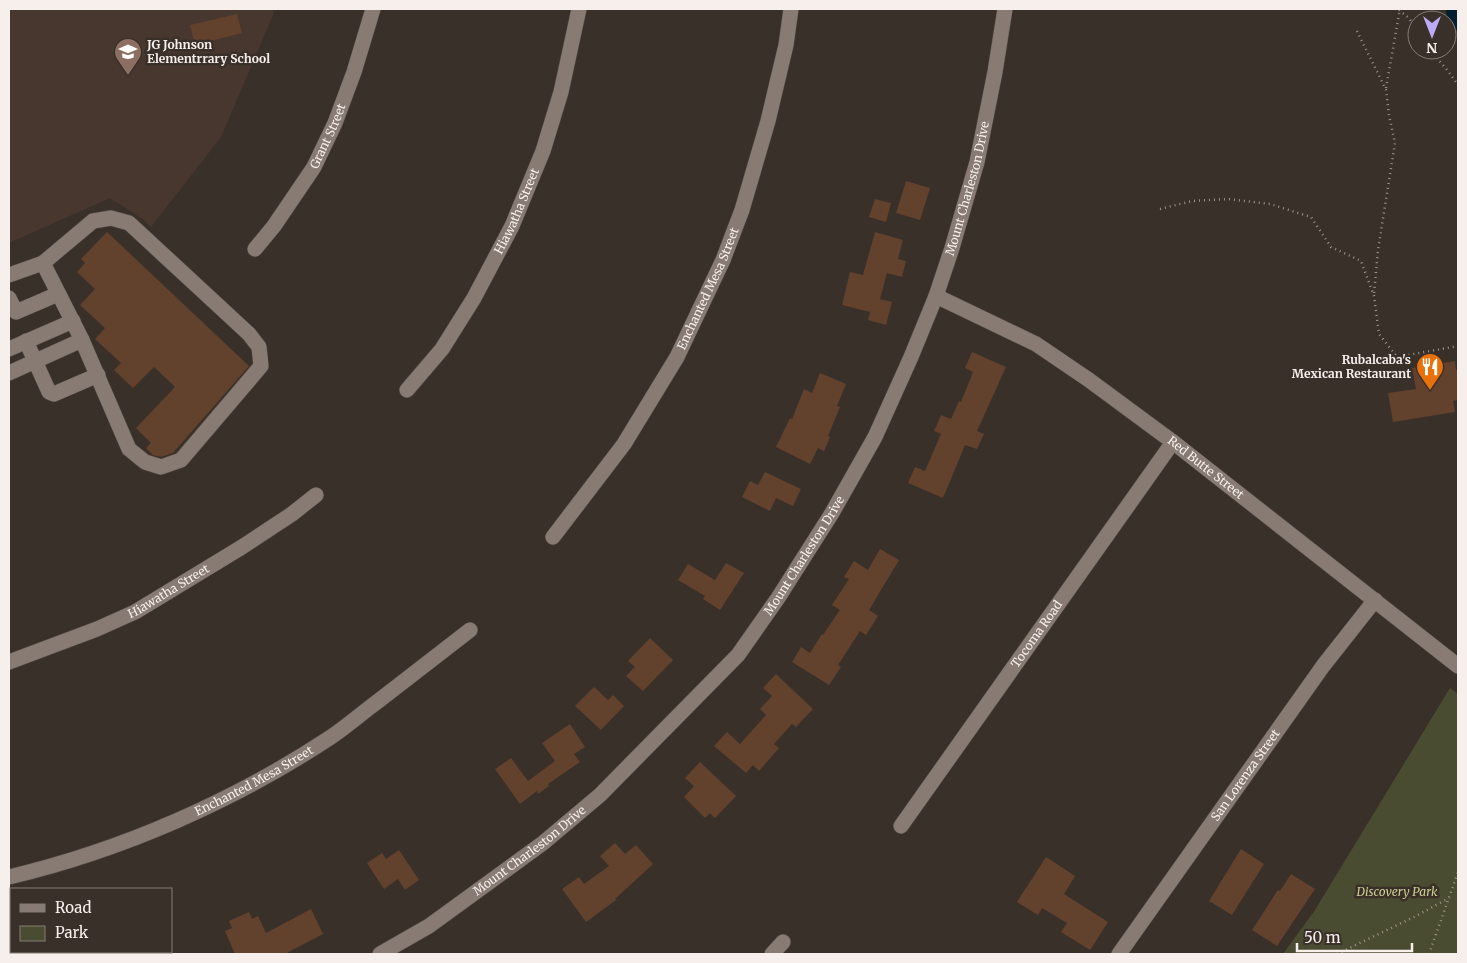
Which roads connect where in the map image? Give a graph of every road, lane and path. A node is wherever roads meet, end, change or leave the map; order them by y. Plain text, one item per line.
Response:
1 (373, 9) edge
2 (579, 9) edge
3 (790, 9) edge
4 (1005, 9) edge
5 (1400, 9) edge
6 (1356, 30) dead end
7 (1439, 60) edge
8 (1458, 85) edge
9 (1386, 90) junction
10 (1160, 209) dead end
11 (256, 249) dead end
12 (42, 263) junction
13 (9, 274) edge
14 (58, 294) junction
15 (936, 296) junction
16 (1374, 296) junction
17 (9, 298) edge
18 (73, 322) junction
19 (82, 340) junction
20 (26, 342) junction
21 (1458, 346) edge
22 (9, 349) edge
23 (36, 361) junction
24 (9, 373) edge
25 (98, 375) junction
26 (407, 390) dead end
27 (1173, 442) junction
28 (316, 495) dead end
29 (554, 537) dead end
30 (1375, 600) junction
31 (470, 630) dead end
32 (9, 662) edge
33 (1458, 666) edge
34 (901, 826) dead end
35 (1458, 872) edge
36 (9, 877) edge
37 (1449, 898) junction
38 (783, 942) dead end
39 (380, 954) edge
40 (772, 954) edge
41 (1120, 954) edge
42 (1337, 954) edge
43 (1430, 954) edge

1 - 11 street, Grant Street
2 - 26 street, Hiawatha Street
3 - 29 street, Enchanted Mesa Street
4 - 15 street, Mount Charleston Drive
5 - 9 path
6 - 9 path
7 - 8 path
9 - 16 path
10 - 16 path
12 - 13 street
12 - 14 street
12 - 25 street
14 - 17 street
14 - 18 street
15 - 27 street, Red Butte Street
15 - 39 street, Mount Charleston Drive
16 - 21 path
18 - 19 street
18 - 20 street
19 - 23 street
19 - 25 street
20 - 22 street
20 - 23 street
23 - 24 street
23 - 25 street
27 - 30 street, Red Butte Street
27 - 34 street, Tocoma Road
28 - 32 street, Hiawatha Street
30 - 33 street, Red Butte Street
30 - 41 street, San Lorenza Street
31 - 36 street, Enchanted Mesa Street
35 - 37 path
37 - 42 path
37 - 43 path
38 - 40 street

